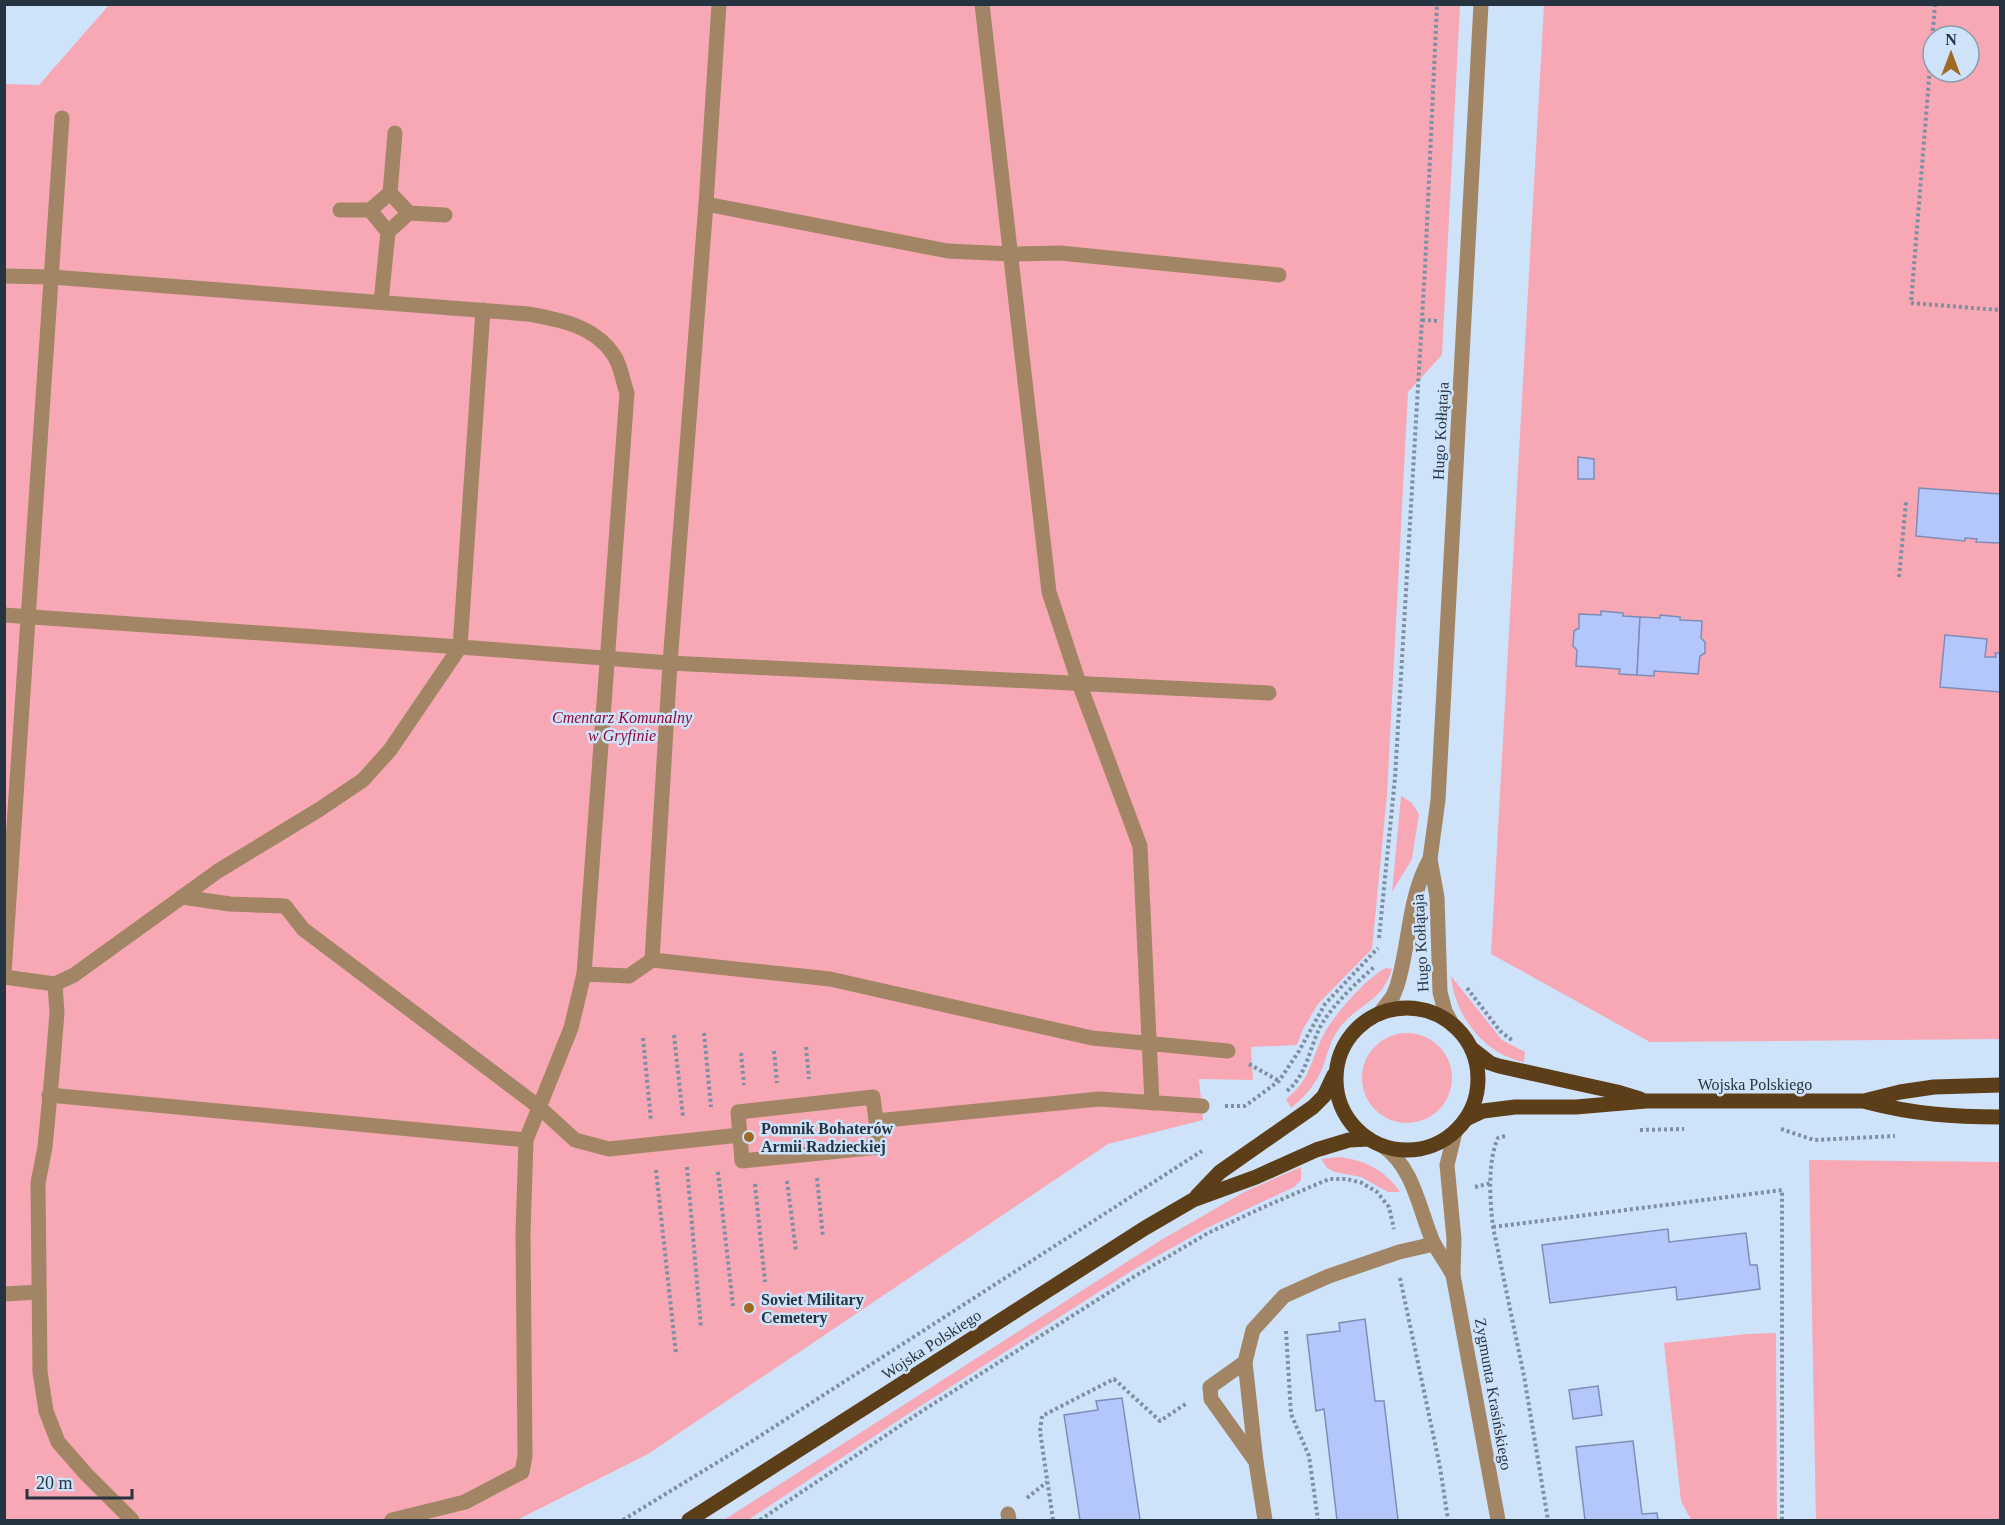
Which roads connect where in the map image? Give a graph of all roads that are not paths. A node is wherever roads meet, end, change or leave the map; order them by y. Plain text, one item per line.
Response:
1 (719, 4) edge
2 (982, 4) edge
3 (1481, 4) edge
4 (62, 118) dead end
5 (395, 133) dead end
6 (390, 193) junction
7 (706, 204) junction
8 (340, 210) dead end
9 (370, 210) junction
10 (409, 213) junction
11 (445, 215) dead end
12 (388, 232) junction
13 (1011, 254) junction
14 (1279, 275) dead end
15 (4, 276) edge
16 (52, 277) junction
17 (381, 302) junction
18 (483, 310) junction
19 (4, 615) edge
20 (28, 617) junction
21 (460, 647) junction
22 (606, 658) junction
23 (670, 663) junction
24 (1079, 683) junction
25 (1269, 693) dead end
26 (1430, 859) junction
27 (182, 897) junction
28 (652, 960) junction
29 (584, 974) junction
30 (4, 975) edge
31 (55, 984) junction
32 (1380, 1012) junction
33 (1451, 1022) junction
34 (1148, 1043) junction
35 (1472, 1049) junction
36 (1227, 1052) road end
37 (1336, 1072) junction
38 (2001, 1085) edge
39 (49, 1095) junction
40 (1646, 1101) junction
41 (1864, 1101) junction
42 (1152, 1103) junction
43 (1202, 1106) dead end
44 (539, 1107) junction
45 (2001, 1117) edge
46 (1466, 1119) junction
47 (876, 1121) junction
48 (1455, 1132) junction
49 (740, 1135) junction
50 (1369, 1139) junction
51 (526, 1140) junction
52 (1383, 1146) junction
53 (1193, 1200) junction
54 (1434, 1244) junction
55 (1453, 1275) junction
56 (39, 1292) junction
57 (4, 1294) edge
58 (1245, 1362) junction
59 (1256, 1462) junction
60 (132, 1521) edge
61 (392, 1521) edge
62 (689, 1521) edge
63 (1264, 1521) edge
64 (1498, 1521) edge

1 - 7 street
2 - 13 street
3 - 26 street, Hugo Kołłątaja
4 - 16 street
5 - 6 street
6 - 9 street
6 - 10 street
7 - 13 street
7 - 23 street
8 - 9 street
9 - 12 street
10 - 11 street
10 - 12 street
12 - 17 street
13 - 14 street
13 - 24 street
15 - 16 street
16 - 17 street
16 - 20 street
17 - 18 street
18 - 21 street
18 - 22 street
19 - 20 street
20 - 21 street
20 - 30 street
21 - 22 street
21 - 27 street
22 - 23 street
22 - 29 street
23 - 24 street
23 - 28 street
24 - 25 street
24 - 34 street
26 - 32 street, Hugo Kołłątaja
26 - 33 street, Hugo Kołłątaja
27 - 31 street
27 - 44 street
28 - 29 street
28 - 34 street
29 - 44 street
30 - 31 street
31 - 39 street
32 - 33 main road
32 - 37 main road
33 - 35 main road
34 - 36 street
34 - 42 street
35 - 40 main road, Wojska Polskiego
35 - 46 main road
37 - 50 main road
37 - 53 main road, Wojska Polskiego
38 - 41 main road, Wojska Polskiego
39 - 51 street
39 - 56 street
40 - 41 main road, Wojska Polskiego
40 - 46 main road, Wojska Polskiego
41 - 45 main road, Wojska Polskiego
42 - 43 street
42 - 47 street
44 - 49 street
44 - 51 street
46 - 48 main road
47 - 49 street
47 - 49 street
48 - 52 main road
48 - 55 street, Zygmunta Krasińskiego
50 - 52 main road
50 - 53 main road, Wojska Polskiego
51 - 61 street
52 - 54 street, Zygmunta Krasińskiego
53 - 62 main road, Wojska Polskiego
54 - 55 street, Zygmunta Krasińskiego
54 - 58 street
55 - 64 street, Zygmunta Krasińskiego
56 - 57 street
56 - 60 street
58 - 59 street
58 - 59 street
59 - 63 street

